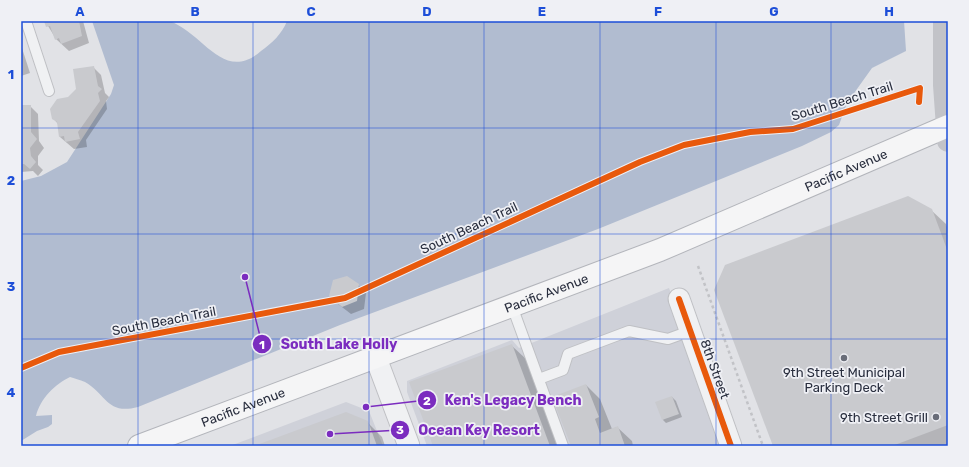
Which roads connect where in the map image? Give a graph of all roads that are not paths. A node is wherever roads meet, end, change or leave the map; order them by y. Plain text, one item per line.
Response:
1 (26, 21) edge
2 (944, 21) edge
3 (49, 91) dead end
4 (947, 131) edge
5 (679, 299) dead end
6 (512, 306) junction
7 (690, 331) junction
8 (376, 358) junction
9 (539, 379) junction
10 (140, 446) edge
11 (409, 446) edge
12 (564, 446) edge
13 (731, 446) edge

1 - 3 lane
2 - 4 main road
4 - 6 highway, Pacific Avenue
5 - 7 street, 8th Street
6 - 8 highway, Pacific Avenue
6 - 9 lane
7 - 9 lane
7 - 13 street, 8th Street
8 - 10 highway, Pacific Avenue
8 - 11 street
9 - 12 lane

